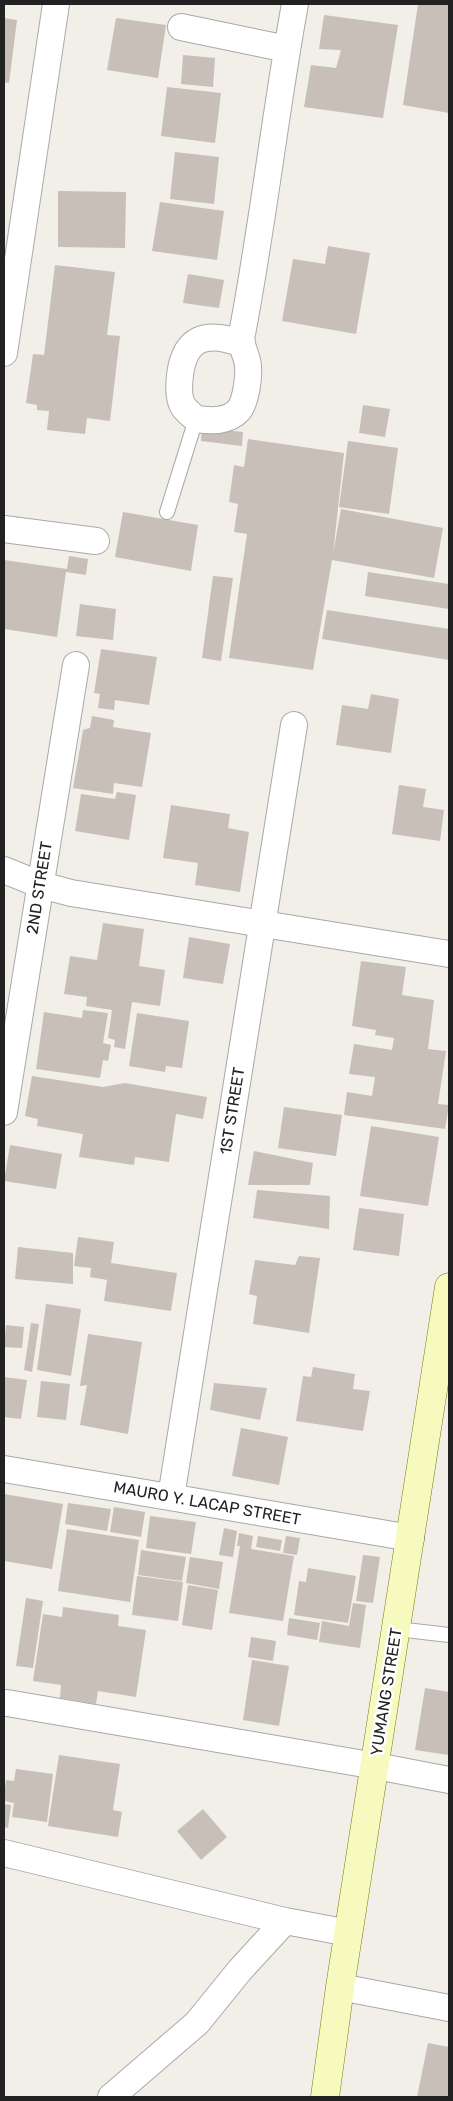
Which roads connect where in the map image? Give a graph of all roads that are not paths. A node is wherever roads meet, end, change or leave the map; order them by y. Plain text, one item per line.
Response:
1 (56, 4) edge
2 (295, 4) edge
3 (182, 28) dead end
4 (287, 49) junction
5 (240, 343) junction
6 (4, 354) edge
7 (196, 420) junction
8 (167, 512) dead end
9 (4, 530) edge
10 (96, 541) dead end
11 (76, 665) dead end
12 (294, 725) dead end
13 (4, 870) edge
14 (40, 885) junction
15 (263, 923) junction
16 (449, 954) edge
17 (4, 1112) edge
18 (449, 1287) edge
19 (4, 1469) edge
20 (171, 1498) junction
21 (411, 1538) junction
22 (397, 1629) junction
23 (449, 1635) edge
24 (7, 1703) dead end
25 (376, 1766) junction
26 (449, 1780) edge
27 (4, 1853) edge
28 (285, 1921) junction
29 (349, 1933) junction
30 (340, 1987) junction
31 (449, 2008) edge
32 (111, 2097) edge
33 (325, 2097) edge

1 - 6 street
2 - 4 street
3 - 4 street
4 - 5 street
5 - 7 street
5 - 7 street
7 - 8 lane
9 - 10 street
11 - 14 street, 2ND STREET
12 - 15 street, 1ST STREET
13 - 14 street
14 - 15 street
14 - 17 street, 2ND STREET
15 - 16 street
15 - 20 street, 1ST STREET
18 - 21 main road, YUMANG STREET
19 - 20 street, MAURO Y. LACAP STREET
20 - 21 street, MAURO Y. LACAP STREET
21 - 22 main road, YUMANG STREET
22 - 23 lane
22 - 25 main road, YUMANG STREET
24 - 25 street
25 - 26 street
25 - 29 main road, YUMANG STREET
27 - 28 street
28 - 29 street
28 - 32 street
29 - 30 main road, YUMANG STREET
30 - 31 street
30 - 33 main road, YUMANG STREET

